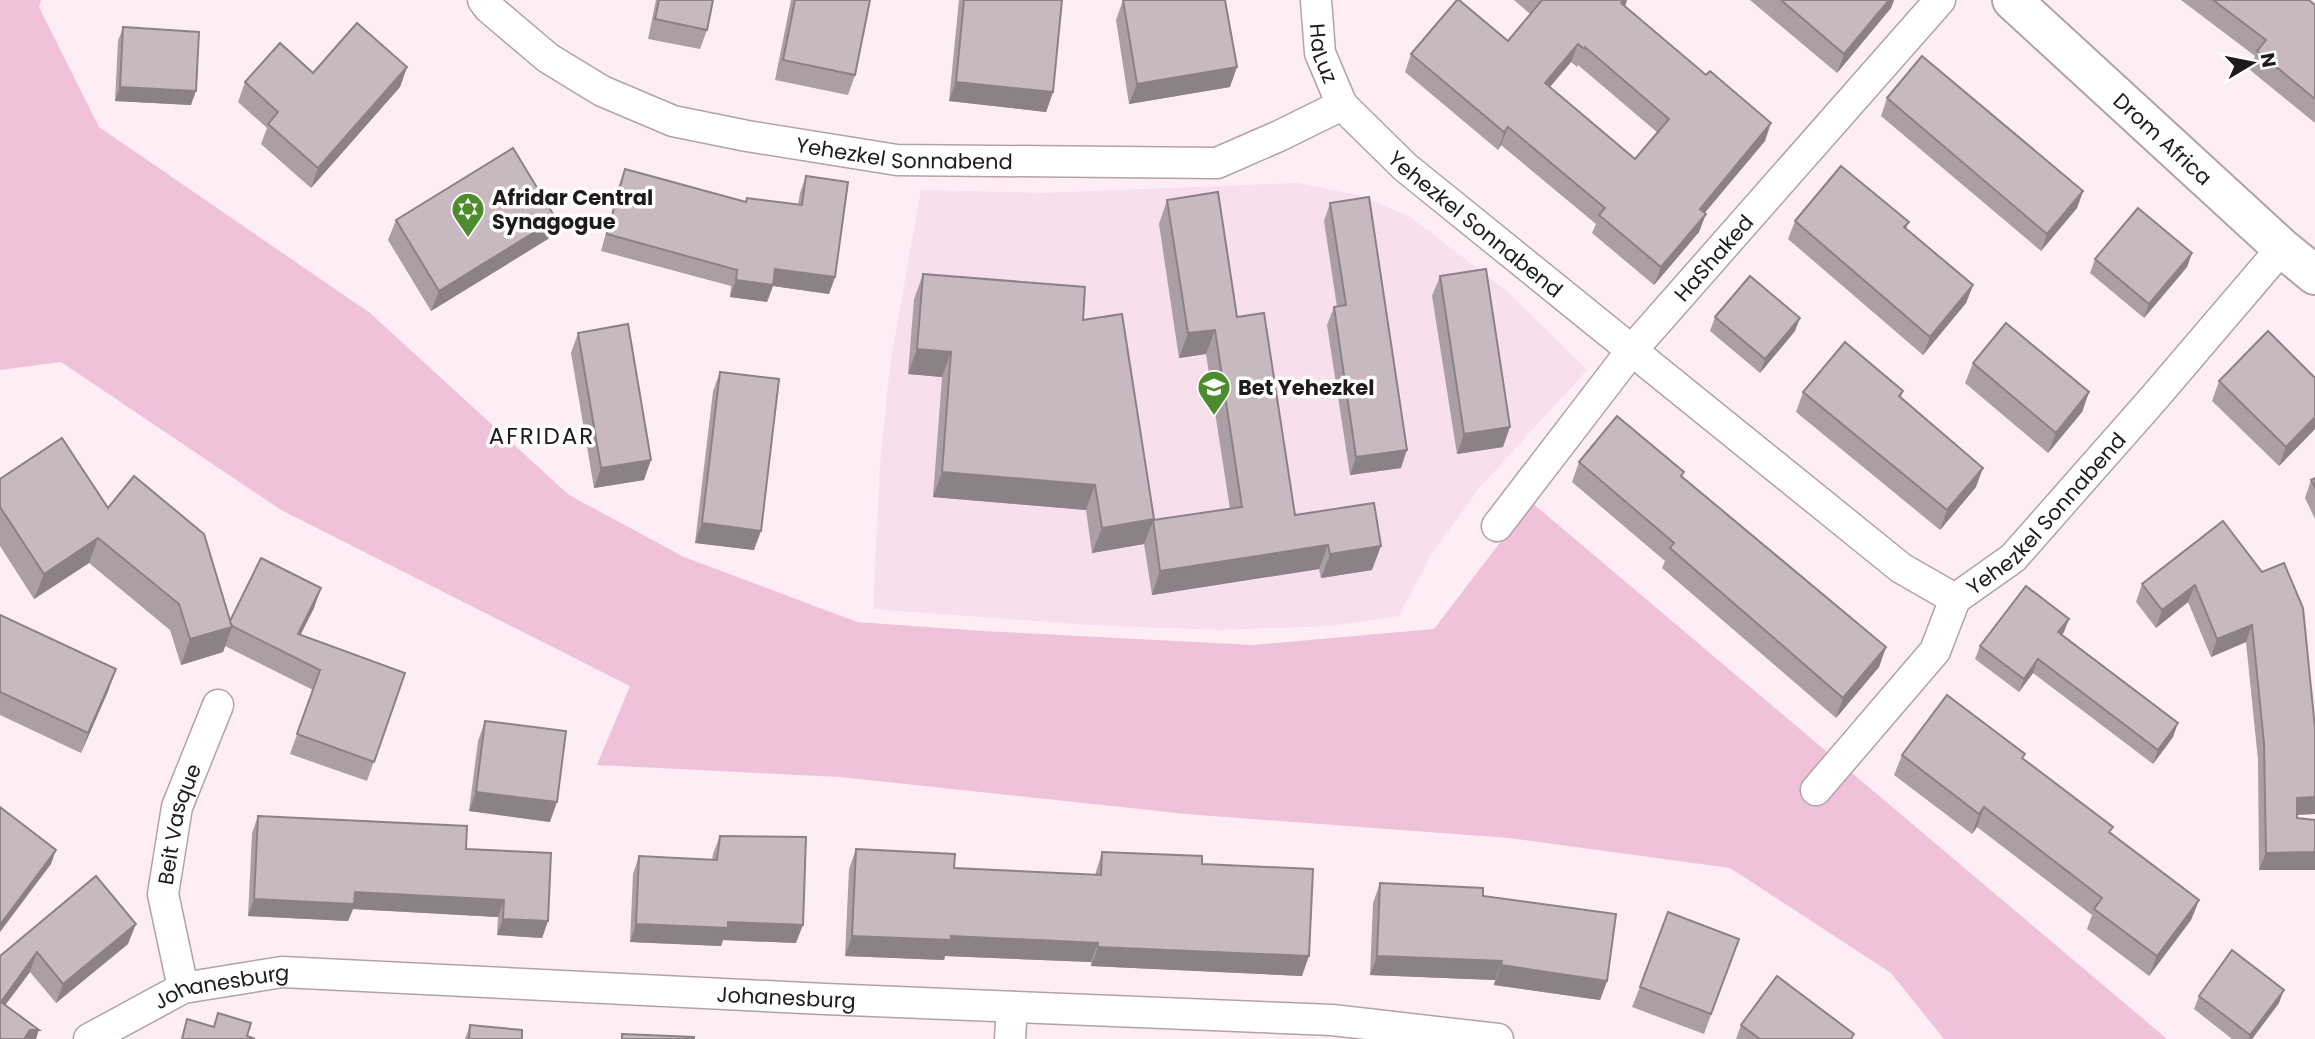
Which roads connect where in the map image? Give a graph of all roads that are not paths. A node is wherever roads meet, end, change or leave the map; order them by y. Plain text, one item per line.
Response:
1 (483, 0) edge
2 (1316, 0) edge
3 (1940, 0) edge
4 (2012, 0) edge
5 (1342, 105) junction
6 (2282, 248) junction
7 (2315, 275) edge
8 (1632, 351) junction
9 (1497, 526) dead end
10 (1955, 598) junction
11 (218, 705) dead end
12 (1816, 790) dead end
13 (183, 988) junction
14 (1012, 1007) junction
15 (1332, 1029) edge
16 (89, 1039) edge
17 (1010, 1039) edge
18 (1498, 1039) edge

1 - 5 street, Yehezkel Sonnabend
2 - 5 street, HaLuz
3 - 8 street, HaShaked
4 - 6 street, Drom Africa
5 - 8 street, Yehezkel Sonnabend
6 - 7 street, Drom Africa
6 - 10 street, Yehezkel Sonnabend
8 - 9 street, HaShaked
8 - 10 street, Yehezkel Sonnabend
10 - 12 street
11 - 13 street, Beit Vasque
13 - 14 street, Johanesburg
13 - 16 street, Johanesburg
14 - 15 street, Johanesburg
14 - 17 street
15 - 18 street, Johanesburg

